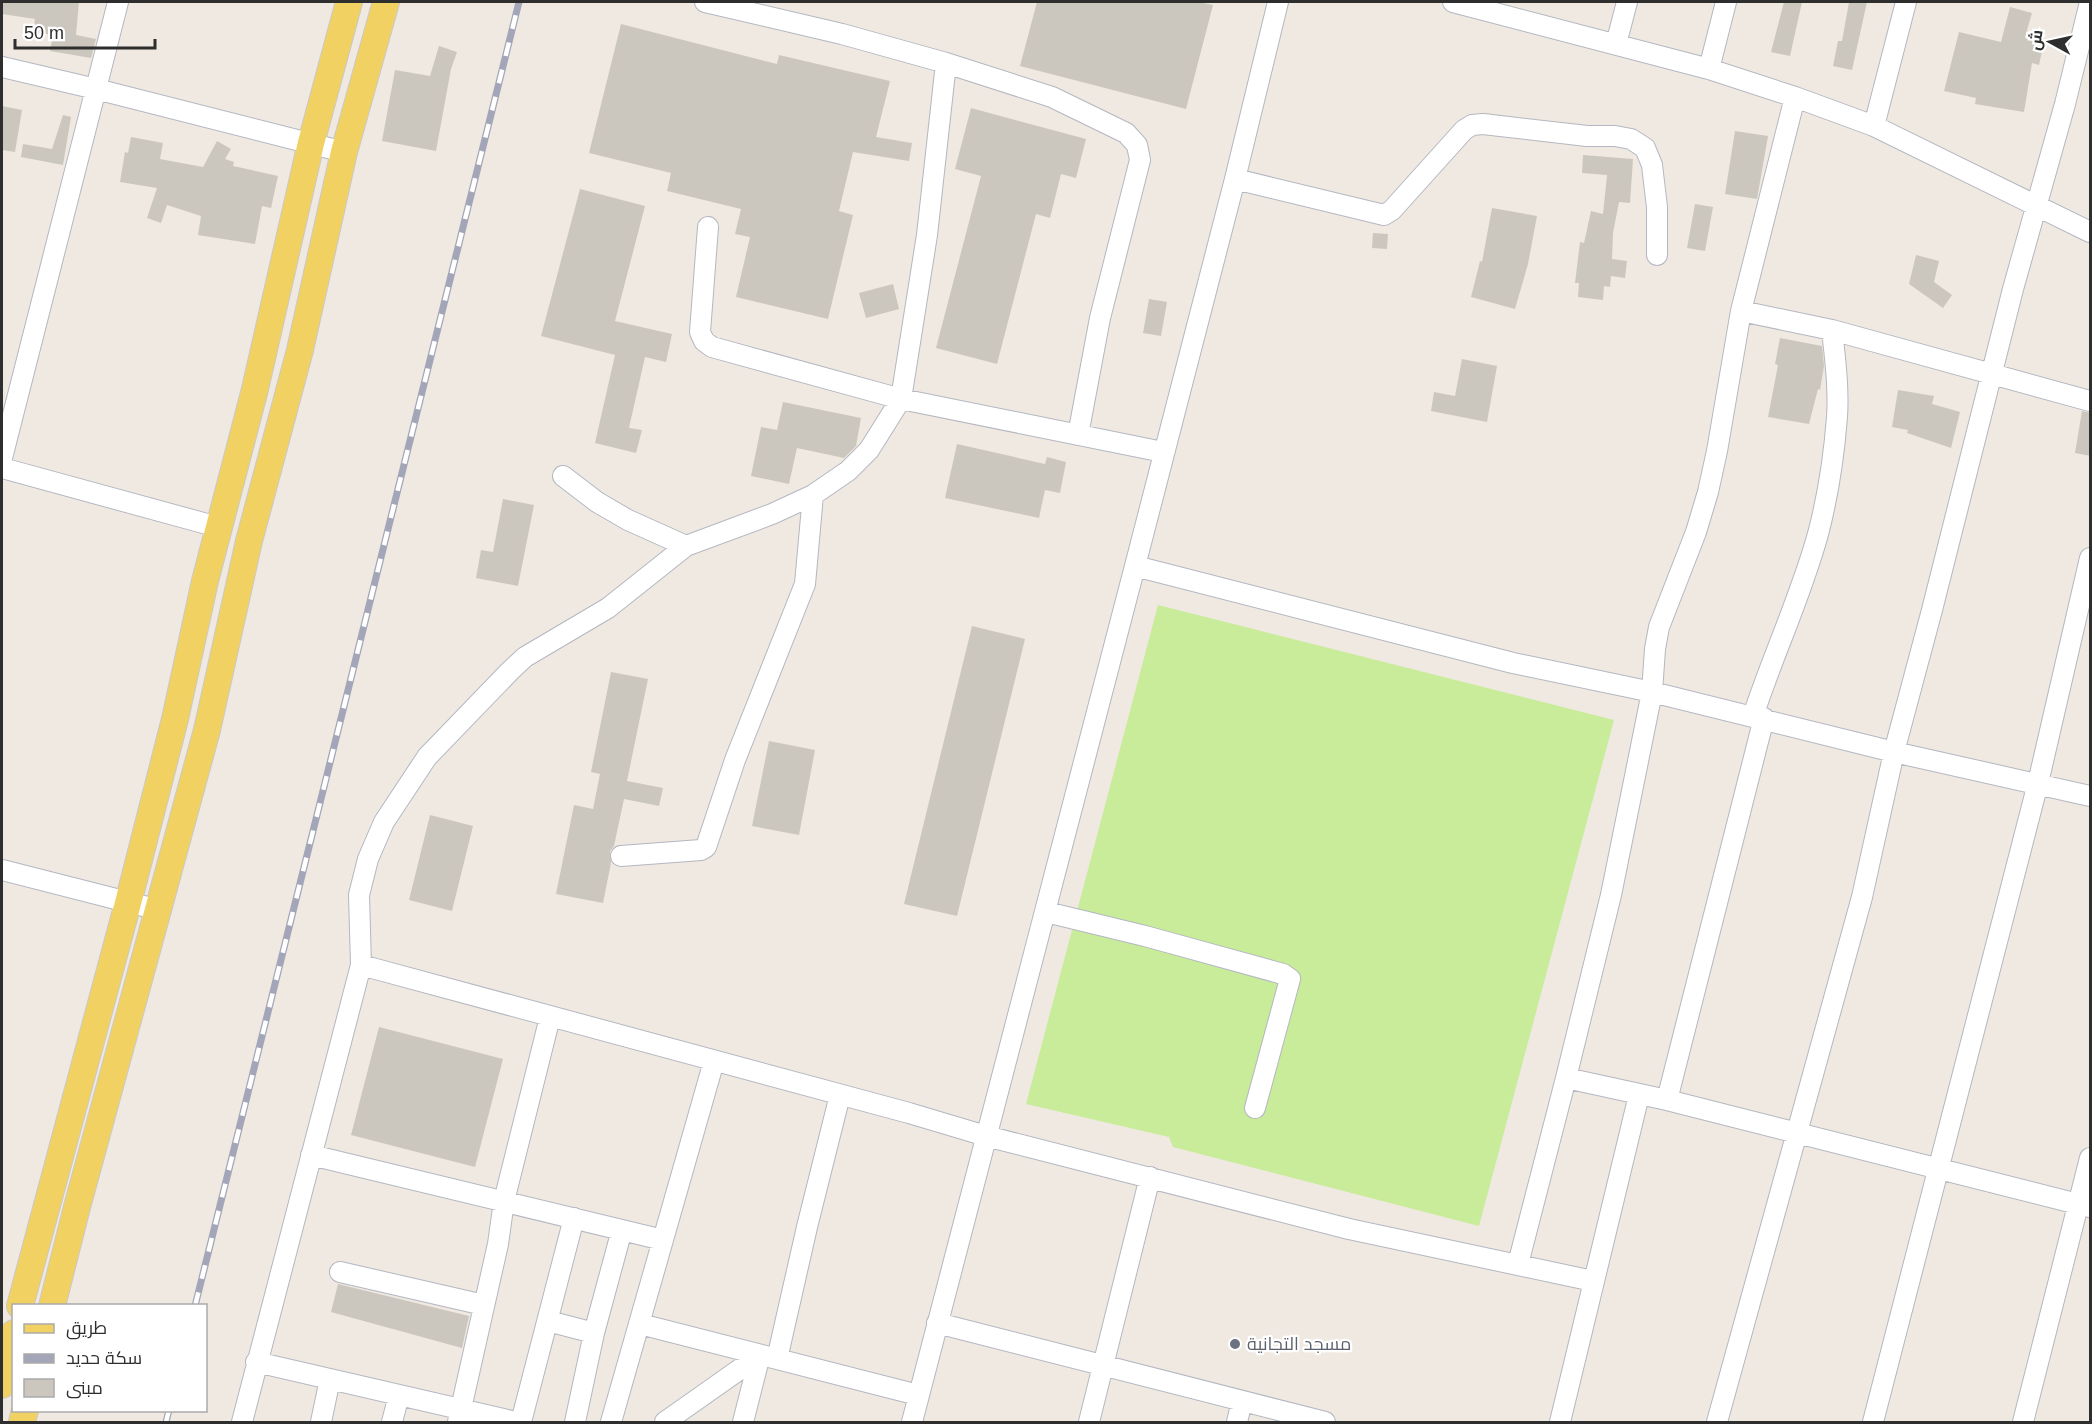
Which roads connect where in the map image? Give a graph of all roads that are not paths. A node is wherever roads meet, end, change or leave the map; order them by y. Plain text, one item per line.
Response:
1 (118, 2) edge
2 (348, 2) edge
3 (386, 2) edge
4 (705, 2) edge
5 (1278, 2) edge
6 (1453, 2) edge
7 (1627, 2) edge
8 (1726, 2) edge
9 (1906, 2) edge
10 (2090, 2) edge
11 (1522, 10) edge
12 (1616, 44) junction
13 (946, 63) junction
14 (2, 68) edge
15 (1709, 69) junction
16 (96, 89) junction
17 (1795, 97) junction
18 (1874, 126) junction
19 (311, 143) junction
20 (344, 152) junction
21 (1235, 179) junction
22 (2037, 204) junction
23 (708, 227) dead end
24 (2091, 232) edge
25 (1657, 255) dead end
26 (1740, 310) junction
27 (1832, 330) junction
28 (1993, 374) junction
29 (901, 399) junction
30 (2091, 401) edge
31 (1078, 435) junction
32 (1163, 452) junction
33 (2, 458) edge
34 (2, 468) edge
35 (563, 476) dead end
36 (813, 495) junction
37 (218, 527) junction
38 (686, 546) junction
39 (2091, 558) edge
40 (1135, 566) junction
41 (1652, 692) junction
42 (1759, 717) junction
43 (1894, 752) junction
44 (2038, 783) junction
45 (2091, 795) edge
46 (621, 855) dead end
47 (2, 870) edge
48 (128, 903) junction
49 (159, 910) junction
50 (1046, 912) junction
51 (361, 965) junction
52 (550, 1017) junction
53 (714, 1061) junction
54 (1566, 1078) junction
55 (840, 1095) junction
56 (1639, 1095) junction
57 (1667, 1100) junction
58 (1255, 1108) dead end
59 (1797, 1134) junction
60 (986, 1136) junction
61 (311, 1155) junction
62 (2091, 1158) edge
63 (1940, 1168) junction
64 (1150, 1177) junction
65 (504, 1201) junction
66 (2085, 1205) edge
67 (574, 1218) junction
68 (620, 1237) dead end
69 (663, 1240) junction
70 (1518, 1264) junction
71 (340, 1272) dead end
72 (1593, 1281) junction
73 (20, 1304) edge
74 (52, 1304) edge
75 (484, 1305) junction
76 (548, 1321) junction
77 (937, 1323) junction
78 (640, 1324) junction
79 (594, 1333) junction
80 (12, 1342) edge
81 (768, 1357) junction
82 (256, 1362) junction
83 (1102, 1365) junction
84 (330, 1379) junction
85 (2, 1385) edge
86 (399, 1395) junction
87 (918, 1395) junction
88 (1242, 1401) junction
89 (460, 1416) edge
90 (242, 1422) edge
91 (321, 1422) edge
92 (392, 1422) edge
93 (516, 1422) edge
94 (521, 1422) edge
95 (575, 1422) edge
96 (611, 1422) edge
97 (665, 1422) edge
98 (743, 1422) edge
99 (912, 1422) edge
100 (1089, 1422) edge
101 (1237, 1422) edge
102 (1325, 1422) edge
103 (1560, 1422) edge
104 (1717, 1422) edge
105 (1873, 1422) edge
106 (2023, 1422) edge

1 - 16 street
2 - 19 main road
3 - 20 main road
4 - 13 street
5 - 21 street
6 - 11 street
7 - 12 street
8 - 15 street
9 - 18 street
10 - 22 street
11 - 12 street
12 - 15 street
13 - 29 street
13 - 31 street
14 - 16 street
15 - 17 street
16 - 19 street
16 - 33 street
17 - 18 street
17 - 26 street
18 - 22 street
19 - 20 street
19 - 37 main road
20 - 49 main road
21 - 25 street
21 - 32 street
22 - 24 street
22 - 28 street
23 - 29 street
26 - 27 street
26 - 41 street
27 - 28 street
27 - 42 street
28 - 30 street
28 - 43 street
29 - 31 street
29 - 36 street
31 - 32 street
32 - 40 street
34 - 37 street
35 - 38 street
36 - 38 street
36 - 46 street
37 - 48 main road
38 - 51 street
39 - 44 street
40 - 41 street
40 - 50 street
41 - 42 street
41 - 54 street
42 - 43 street
42 - 57 street
43 - 44 street
43 - 59 street
44 - 45 street
44 - 63 street
47 - 48 street
48 - 49 street
48 - 73 main road
49 - 74 main road
50 - 58 street
50 - 60 street
51 - 52 street
51 - 61 street
52 - 53 street
52 - 65 street
53 - 55 street
53 - 69 street
54 - 56 street
54 - 70 street
55 - 60 street
55 - 81 street
56 - 57 street
56 - 72 street
57 - 59 street
59 - 63 street
59 - 104 street
60 - 64 street
60 - 77 street
61 - 65 street
61 - 82 street
62 - 66 street
63 - 66 street
63 - 105 street
64 - 70 street
64 - 83 street
65 - 67 street
65 - 75 street
66 - 106 street
67 - 69 street
67 - 76 street
68 - 79 street
69 - 78 street
70 - 72 street
71 - 75 street
72 - 103 street
75 - 89 street
76 - 79 street
76 - 94 street
77 - 83 street
77 - 87 street
78 - 81 street
78 - 96 street
79 - 95 street
80 - 85 main road
81 - 87 street
81 - 97 street
81 - 98 street
82 - 84 street
82 - 90 street
83 - 88 street
83 - 100 street
84 - 86 street
84 - 91 street
86 - 89 street
86 - 92 street
87 - 99 street
88 - 101 street
88 - 102 street
89 - 93 street

